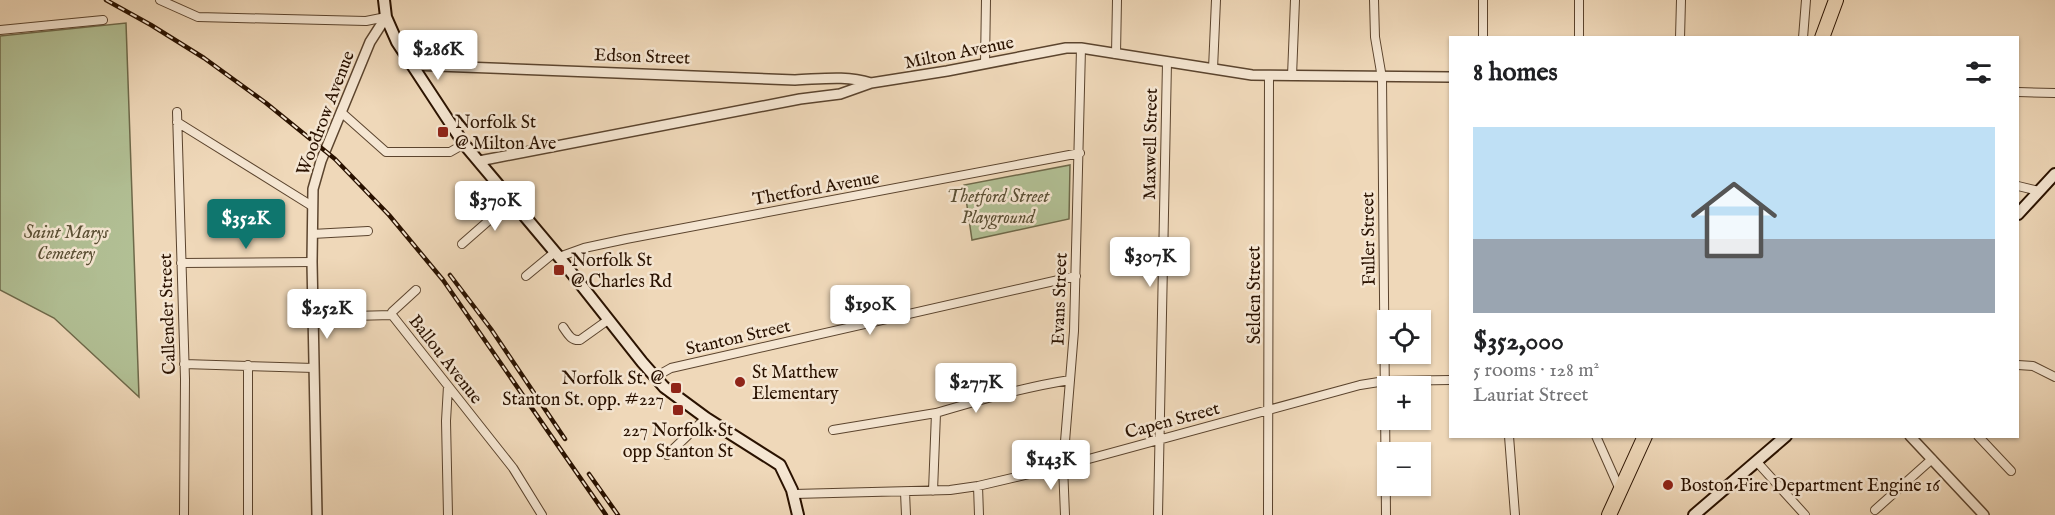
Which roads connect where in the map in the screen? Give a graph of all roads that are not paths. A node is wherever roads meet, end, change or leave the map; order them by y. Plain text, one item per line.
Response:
1 (160, 0) edge
2 (384, 0) edge
3 (986, 0) edge
4 (1117, 0) edge
5 (1216, 0) edge
6 (1295, 0) edge
7 (1374, 0) edge
8 (1483, 0) edge
9 (1579, 0) edge
10 (1681, 0) edge
11 (1806, 0) edge
12 (1836, 0) edge
13 (177, 3) edge
14 (386, 17) junction
15 (103, 20) dead end
16 (0, 30) edge
17 (1483, 36) edge
18 (1578, 36) edge
19 (1680, 36) edge
20 (1803, 36) edge
21 (1823, 36) edge
22 (1081, 48) junction
23 (1116, 54) junction
24 (1167, 62) junction
25 (985, 63) junction
26 (411, 65) junction
27 (1213, 69) junction
28 (1269, 76) junction
29 (1292, 76) junction
30 (836, 77) junction
31 (1449, 77) edge
32 (815, 78) junction
33 (1382, 78) junction
34 (871, 83) junction
35 (2019, 92) edge
36 (2055, 93) edge
37 (840, 94) junction
38 (817, 98) junction
39 (177, 112) dead end
40 (340, 112) junction
41 (177, 122) junction
42 (464, 144) junction
43 (1080, 153) junction
44 (479, 161) junction
45 (2049, 185) edge
46 (2019, 186) edge
47 (512, 201) junction
48 (312, 206) junction
49 (2019, 213) edge
50 (368, 231) dead end
51 (312, 234) junction
52 (462, 244) dead end
53 (557, 254) junction
54 (312, 262) junction
55 (181, 263) junction
56 (526, 276) dead end
57 (1076, 276) junction
58 (416, 290) dead end
59 (392, 315) junction
60 (313, 316) junction
61 (608, 320) junction
62 (563, 327) dead end
63 (184, 364) junction
64 (2019, 364) edge
65 (248, 365) junction
66 (314, 368) junction
67 (1385, 376) edge
68 (655, 377) junction
69 (2055, 377) edge
70 (1070, 380) junction
71 (1431, 380) edge
72 (1449, 380) edge
73 (1377, 382) edge
74 (448, 386) junction
75 (1269, 410) junction
76 (936, 413) junction
77 (706, 418) junction
78 (833, 430) dead end
79 (1384, 430) edge
80 (1509, 438) edge
81 (1597, 438) edge
82 (1644, 438) edge
83 (1784, 438) edge
84 (1912, 438) edge
85 (1980, 438) edge
86 (1159, 439) junction
87 (667, 455) dead end
88 (1932, 459) junction
89 (1757, 462) junction
90 (1063, 466) junction
91 (2011, 471) dead end
92 (978, 486) junction
93 (933, 491) junction
94 (905, 492) junction
95 (1621, 492) junction
96 (794, 494) junction
97 (1875, 510) dead end
98 (184, 515) edge
99 (248, 515) edge
100 (317, 515) edge
101 (448, 515) edge
102 (542, 515) edge
103 (798, 515) edge
104 (906, 515) edge
105 (979, 515) edge
106 (1065, 515) edge
107 (1158, 515) edge
108 (1268, 515) edge
109 (1386, 515) edge
110 (1515, 515) edge
111 (1609, 515) edge
112 (1694, 515) edge
113 (1805, 515) edge
114 (1984, 515) edge

1 - 13 street
2 - 14 main road
3 - 25 street
4 - 23 street
5 - 27 street
6 - 29 street
7 - 33 street, Fuller Street
8 - 17 street
9 - 18 street
10 - 19 street
11 - 20 street
12 - 21 highway
13 - 14 street
14 - 26 main road
14 - 40 street, Woodrow Avenue
15 - 16 street
22 - 23 street, Milton Avenue
22 - 25 street, Milton Avenue
22 - 43 street, Evans Street
23 - 24 street, Milton Avenue
24 - 27 street, Milton Avenue
24 - 86 street, Maxwell Street
25 - 34 street, Milton Avenue
26 - 32 street, Edson Street
26 - 42 main road
27 - 28 street, Milton Avenue
28 - 29 street, Milton Avenue
28 - 75 street, Selden Street
29 - 33 street, Milton Avenue
30 - 32 street, Edson Street
30 - 34 street, Edson Street
30 - 37 street
31 - 33 street, Milton Avenue
32 - 38 street
33 - 67 street, Fuller Street
34 - 37 street, Milton Avenue
35 - 36 street
37 - 38 street, Milton Avenue
38 - 44 street, Milton Avenue
39 - 41 street, Callender Street
40 - 42 street
40 - 48 street, Woodrow Avenue
41 - 48 street
41 - 55 street, Callender Street
42 - 44 main road
43 - 53 street, Thetford Avenue
43 - 57 street, Evans Street
44 - 47 main road
45 - 46 street
45 - 49 main road
47 - 52 street
47 - 53 main road
48 - 51 street, Woodrow Avenue
50 - 51 street
51 - 54 street, Woodrow Avenue
53 - 56 street
53 - 61 main road
54 - 55 street
54 - 60 street, Woodrow Avenue
55 - 63 street, Callender Street
57 - 68 street, Stanton Street
57 - 70 street, Evans Street
58 - 59 street
59 - 60 street, Ballou Avenue
59 - 74 street, Ballou Avenue
60 - 66 street, Woodrow Avenue
61 - 62 street
61 - 68 main road
63 - 65 street
63 - 98 street, Callender Street
64 - 69 street
65 - 66 street
65 - 99 street
66 - 100 street, Woodrow Avenue
68 - 77 main road
70 - 76 street
70 - 90 street, Evans Street
71 - 72 street, Capen Street
73 - 75 street, Capen Street
74 - 101 street
74 - 102 street, Ballou Avenue
75 - 86 street, Capen Street
75 - 108 street, Selden Street
76 - 78 street
76 - 93 street
77 - 87 street
77 - 96 main road
79 - 109 street, Fuller Street
80 - 110 street
81 - 95 street
82 - 95 highway
83 - 89 main road
84 - 88 street
85 - 91 street
86 - 90 street, Capen Street
86 - 107 street, Maxwell Street
88 - 97 street
88 - 114 street
89 - 112 main road
89 - 113 street
90 - 92 street, Capen Street
90 - 106 street, Evans Street
92 - 93 street, Capen Street
92 - 105 street
93 - 94 street, Capen Street
94 - 96 street, Capen Street
94 - 104 street
95 - 111 highway
96 - 103 main road

